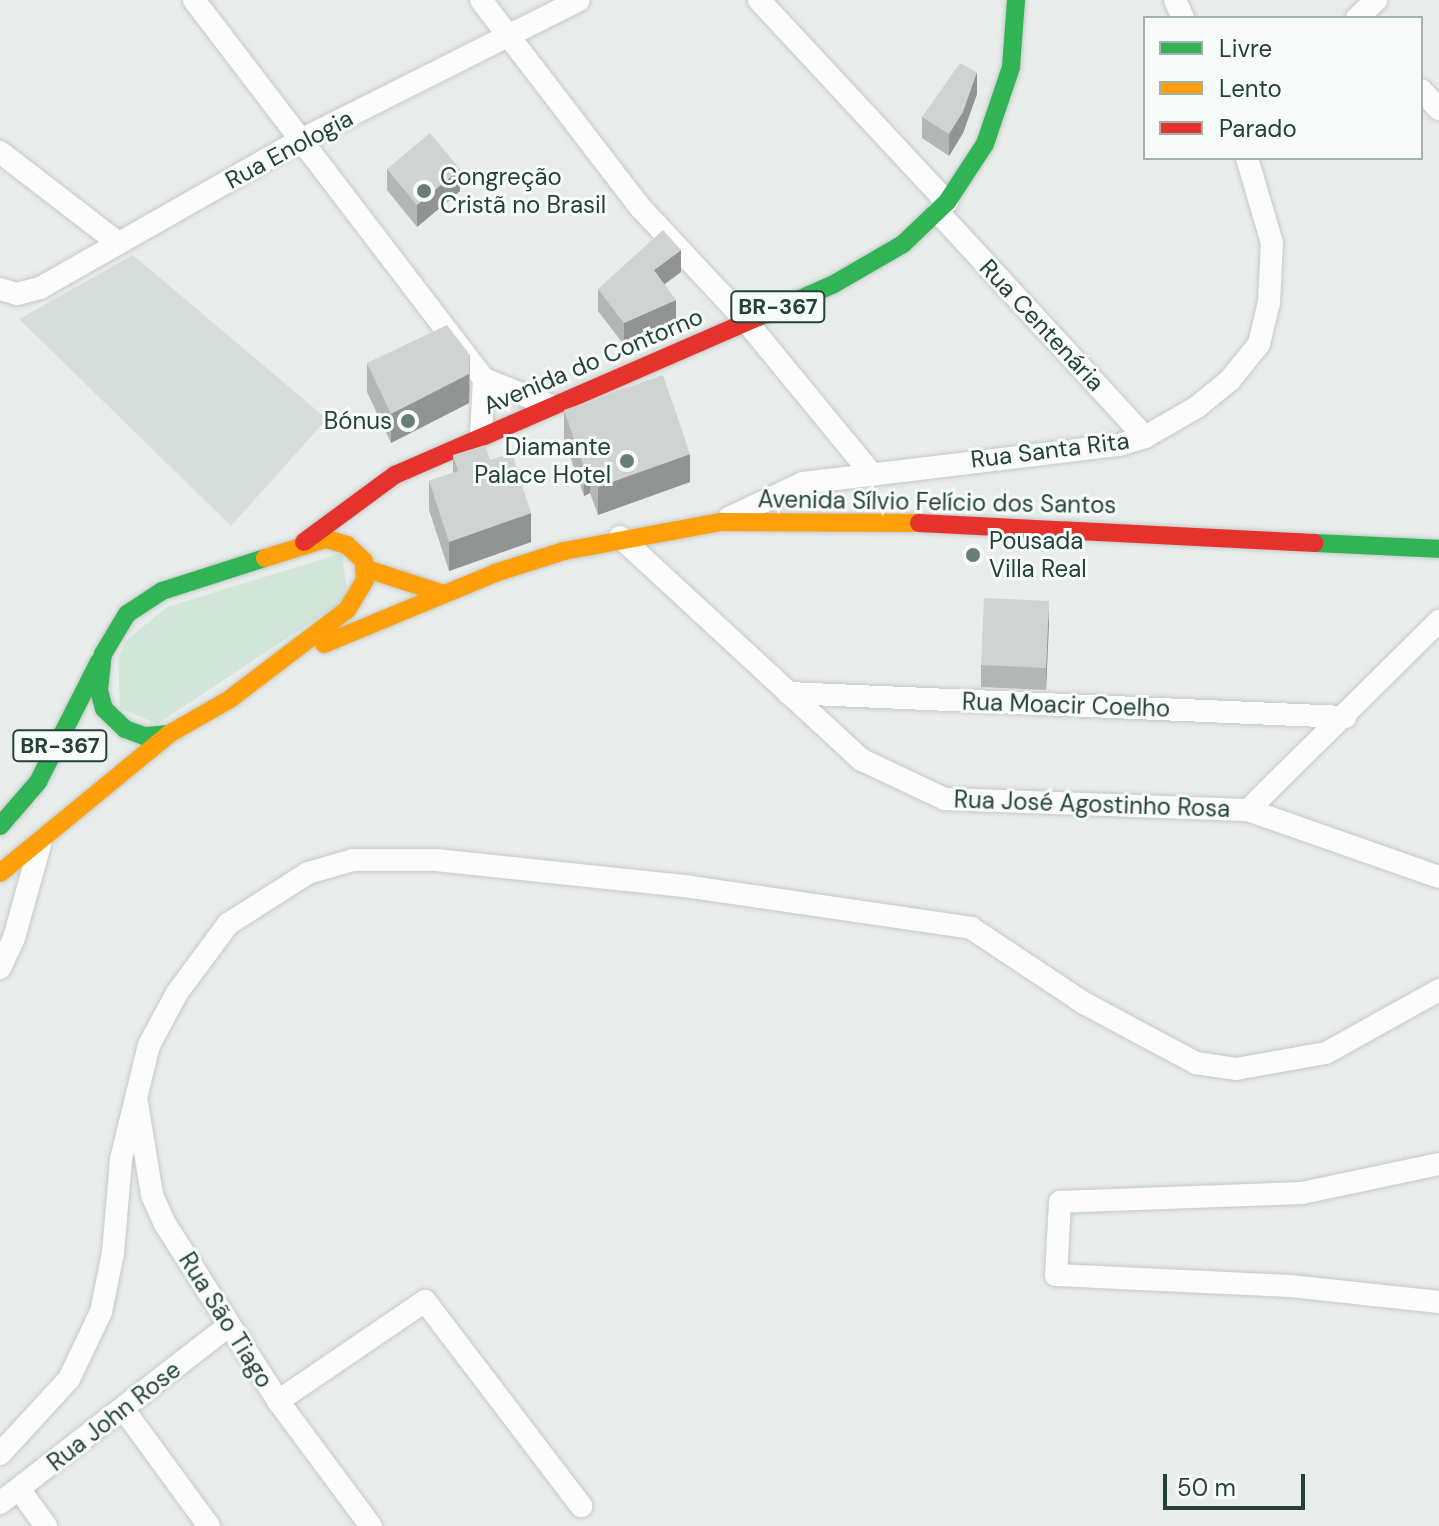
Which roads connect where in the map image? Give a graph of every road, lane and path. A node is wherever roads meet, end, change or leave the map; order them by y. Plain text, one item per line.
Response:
1 (194, 0) edge
2 (481, 0) edge
3 (579, 0) edge
4 (759, 0) edge
5 (1016, 0) edge
6 (1376, 0) edge
7 (1359, 16) edge
8 (509, 37) junction
9 (1423, 92) edge
10 (1439, 109) edge
11 (299, 141) junction
12 (0, 152) edge
13 (1248, 160) edge
14 (942, 207) junction
15 (117, 242) junction
16 (0, 289) edge
17 (746, 321) junction
18 (484, 379) junction
19 (549, 405) junction
20 (481, 435) junction
21 (1145, 437) junction
22 (871, 473) junction
23 (395, 475) junction
24 (375, 517) dead end
25 (721, 522) junction
26 (620, 537) junction
27 (369, 539) dead end
28 (304, 542) junction
29 (1439, 549) edge
30 (364, 564) junction
31 (444, 594) junction
32 (1439, 621) edge
33 (103, 654) junction
34 (246, 688) junction
35 (788, 693) junction
36 (1345, 717) junction
37 (169, 734) junction
38 (1248, 810) junction
39 (0, 826) edge
40 (44, 833) junction
41 (0, 873) edge
42 (1439, 877) edge
43 (0, 968) edge
44 (1439, 990) edge
45 (134, 1090) junction
46 (1439, 1164) edge
47 (1439, 1302) edge
48 (227, 1327) junction
49 (278, 1401) junction
50 (124, 1410) junction
51 (0, 1454) edge
52 (19, 1489) junction
53 (0, 1503) edge
54 (581, 1506) dead end
55 (46, 1526) edge
56 (209, 1526) edge
57 (371, 1526) edge

1 - 11 street
2 - 8 street
3 - 8 street, Rua Enologia
4 - 14 street, Rua Centenária
5 - 14 main road, Avenida do Contorno / BR-367
6 - 7 street
8 - 11 street, Rua Enologia
8 - 17 street
9 - 10 street
11 - 15 street, Rua Enologia
11 - 18 street
12 - 15 street
13 - 21 street, Rua Santa Rita
14 - 17 main road, Avenida do Contorno / BR-367
14 - 21 street, Rua Centenária
15 - 16 street, Rua Enologia
17 - 19 main road, Avenida do Contorno / BR-367
17 - 22 street
18 - 19 street
18 - 20 street
19 - 20 main road, Avenida do Contorno / BR-367
20 - 23 main road, Avenida do Contorno / BR-367
21 - 22 street, Rua Santa Rita
22 - 25 street, Rua Santa Rita
23 - 24 main road
23 - 28 main road, BR-367
25 - 26 main road, Avenida Sílvio Felício dos Santos
25 - 29 main road, Avenida Sílvio Felício dos Santos
26 - 31 main road, Avenida Sílvio Felício dos Santos
26 - 35 street, Rua José Agostinho Rosa
27 - 30 main road, BR-367
28 - 30 main road, BR-367
28 - 33 main road, BR-367
30 - 31 main road
30 - 34 main road, BR-367
31 - 34 main road, Avenida Sílvio Felício dos Santos
32 - 36 street, Rua José Agostinho Rosa
33 - 37 main road, BR-367
33 - 39 main road, BR-367
34 - 37 main road, BR-367
35 - 36 street, Rua Moacir Coelho
35 - 38 street, Rua José Agostinho Rosa
36 - 38 street, Rua José Agostinho Rosa
37 - 40 main road, BR-367
38 - 42 street
40 - 41 main road, BR-367
40 - 43 street
44 - 45 street
45 - 48 street, Rua São Tiago
45 - 51 street
46 - 47 street
48 - 49 street, Rua São Tiago
48 - 50 street, Rua John Rose
49 - 54 street
49 - 57 street, Rua São Tiago
50 - 52 street, Rua John Rose
50 - 56 street
52 - 53 street, Rua John Rose
52 - 55 street

